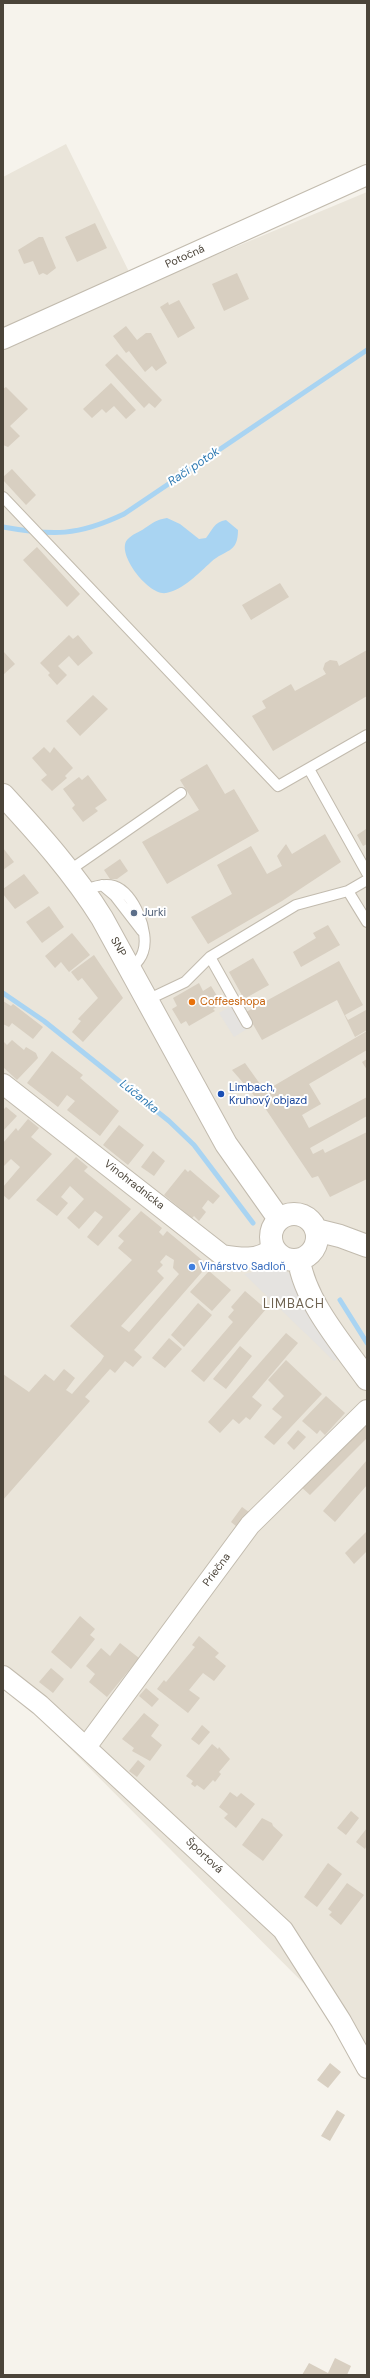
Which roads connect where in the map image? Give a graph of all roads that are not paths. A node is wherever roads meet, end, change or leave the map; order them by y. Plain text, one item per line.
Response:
1 (367, 175) edge
2 (3, 339) edge
3 (3, 497) edge
4 (367, 736) edge
5 (309, 769) junction
6 (181, 793) dead end
7 (3, 795) edge
8 (70, 870) junction
9 (367, 873) edge
10 (367, 880) edge
11 (93, 887) junction
12 (348, 892) junction
13 (367, 922) edge
14 (210, 957) junction
15 (131, 969) junction
16 (147, 1000) junction
17 (248, 1023) dead end
18 (3, 1084) edge
19 (279, 1219) junction
20 (316, 1230) junction
21 (367, 1246) edge
22 (273, 1248) junction
23 (299, 1260) junction
24 (367, 1379) edge
25 (367, 1410) edge
26 (3, 1676) edge
27 (86, 1747) junction
28 (367, 2068) edge

1 - 2 street, Potočná
3 - 5 lane
4 - 5 lane
5 - 9 lane
6 - 8 lane
7 - 8 street, SNP
8 - 11 street, SNP
10 - 12 lane
11 - 15 street, SNP
11 - 15 lane
12 - 13 lane
12 - 14 lane
14 - 16 lane
14 - 17 lane
15 - 16 street, SNP
16 - 19 street, SNP
18 - 22 street, Vinohradnícka
19 - 20 street
19 - 22 street
20 - 21 street
20 - 23 street
22 - 23 street
23 - 24 street
25 - 27 street, Priečna
26 - 27 street, Športová
27 - 28 street, Športová

